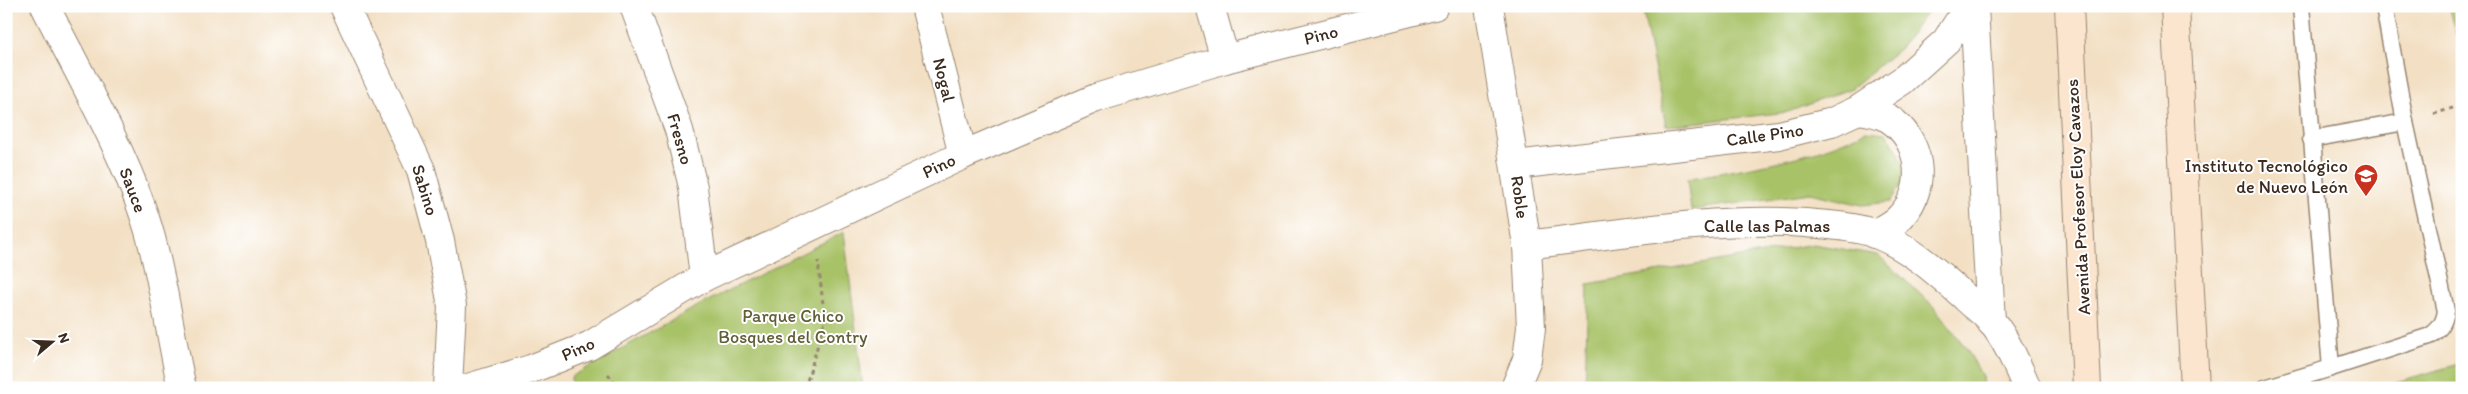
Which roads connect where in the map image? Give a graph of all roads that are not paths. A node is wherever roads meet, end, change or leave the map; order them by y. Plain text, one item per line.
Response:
1 (45, 6) edge
2 (344, 6) edge
3 (634, 6) edge
4 (925, 6) edge
5 (1210, 6) edge
6 (1434, 6) edge
7 (1488, 6) edge
8 (1969, 6) edge
9 (1974, 6) edge
10 (2069, 6) edge
11 (2175, 6) edge
12 (2301, 6) edge
13 (2384, 6) edge
14 (1225, 59) junction
15 (1858, 110) junction
16 (2405, 122) junction
17 (2311, 139) junction
18 (963, 155) junction
19 (1515, 165) junction
20 (1874, 234) junction
21 (1527, 245) junction
22 (704, 277) junction
23 (1991, 322) junction
24 (2331, 368) junction
25 (182, 388) edge
26 (448, 388) edge
27 (468, 388) edge
28 (1515, 388) edge
29 (2027, 388) edge
30 (2087, 388) edge
31 (2195, 388) edge
32 (2265, 388) edge

1 - 25 street, Sauce
2 - 26 street, Sabino
3 - 22 street, Fresno
4 - 18 street, Nogal
5 - 14 street
6 - 14 street, Pino
7 - 19 street, Roble
8 - 15 street, Calle Pino
9 - 23 street
10 - 30 main road, Avenida Profesor Eloy Cavazos
11 - 31 main road
12 - 17 lane
13 - 16 lane
14 - 18 street, Pino
15 - 19 street, Calle Pino
15 - 20 street
16 - 17 lane
16 - 24 lane
17 - 24 lane
18 - 22 street, Pino
19 - 21 street, Roble
20 - 21 street, Calle las Palmas
20 - 23 street, Calle las Palmas
21 - 28 street, Roble
22 - 27 street, Pino
23 - 29 street, Calle las Palmas
24 - 32 lane

